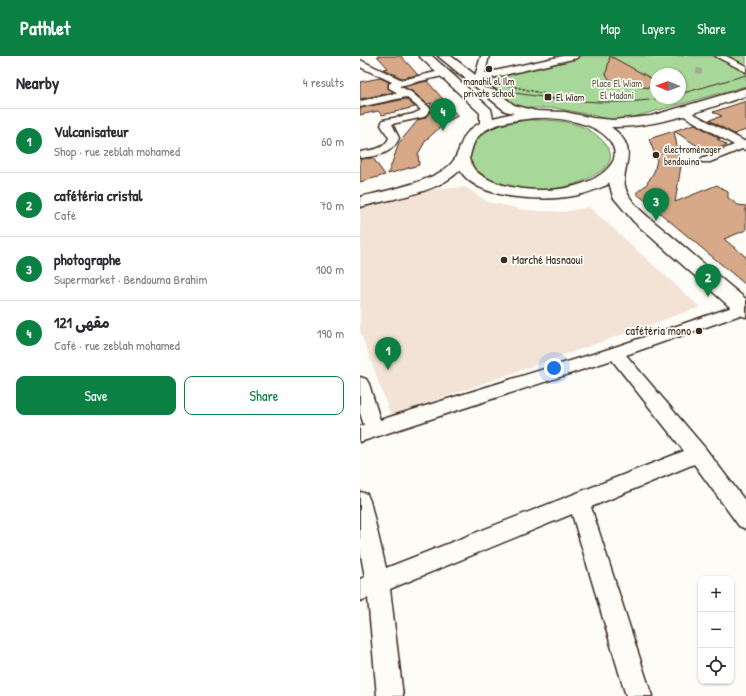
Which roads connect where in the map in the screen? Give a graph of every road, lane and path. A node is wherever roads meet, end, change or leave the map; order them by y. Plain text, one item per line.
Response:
1 (425, 56) edge
2 (444, 56) edge
3 (485, 56) edge
4 (574, 56) edge
5 (719, 56) edge
6 (360, 63) edge
7 (746, 69) edge
8 (444, 73) junction
9 (492, 75) junction
10 (475, 78) junction
11 (398, 81) junction
12 (746, 92) edge
13 (408, 94) junction
14 (549, 95) dead end
15 (360, 104) edge
16 (682, 111) junction
17 (546, 114) junction
18 (657, 118) junction
19 (585, 121) junction
20 (487, 125) junction
21 (745, 145) edge
22 (621, 155) junction
23 (360, 156) edge
24 (706, 160) dead end
25 (461, 161) junction
26 (428, 183) junction
27 (482, 183) junction
28 (555, 195) junction
29 (360, 202) edge
30 (640, 218) junction
31 (745, 308) edge
32 (615, 353) junction
33 (360, 384) edge
34 (367, 432) edge
35 (698, 454) junction
36 (360, 501) edge
37 (579, 502) junction
38 (746, 518) edge
39 (369, 587) edge
40 (390, 696) edge
41 (639, 696) edge

1 - 8 main road
2 - 10 main road
3 - 10 street
4 - 9 street
5 - 7 street
6 - 11 street
8 - 11 street
8 - 20 main road
9 - 10 street
9 - 14 path
10 - 17 main road
11 - 13 street
12 - 16 main road
13 - 15 street
13 - 23 street
16 - 18 main road
16 - 21 street
17 - 19 main road
17 - 20 main road
18 - 19 main road
18 - 22 main road
19 - 22 main road
20 - 25 main road
21 - 24 street
22 - 28 main road
22 - 30 main road
25 - 26 main road
25 - 27 main road
26 - 27 main road
26 - 29 main road
27 - 28 main road
28 - 30 main road
30 - 31 main road
31 - 32 street
32 - 34 street
32 - 35 street
33 - 34 street
35 - 37 street
35 - 38 street
36 - 39 street
37 - 39 street
37 - 41 street
39 - 40 street

